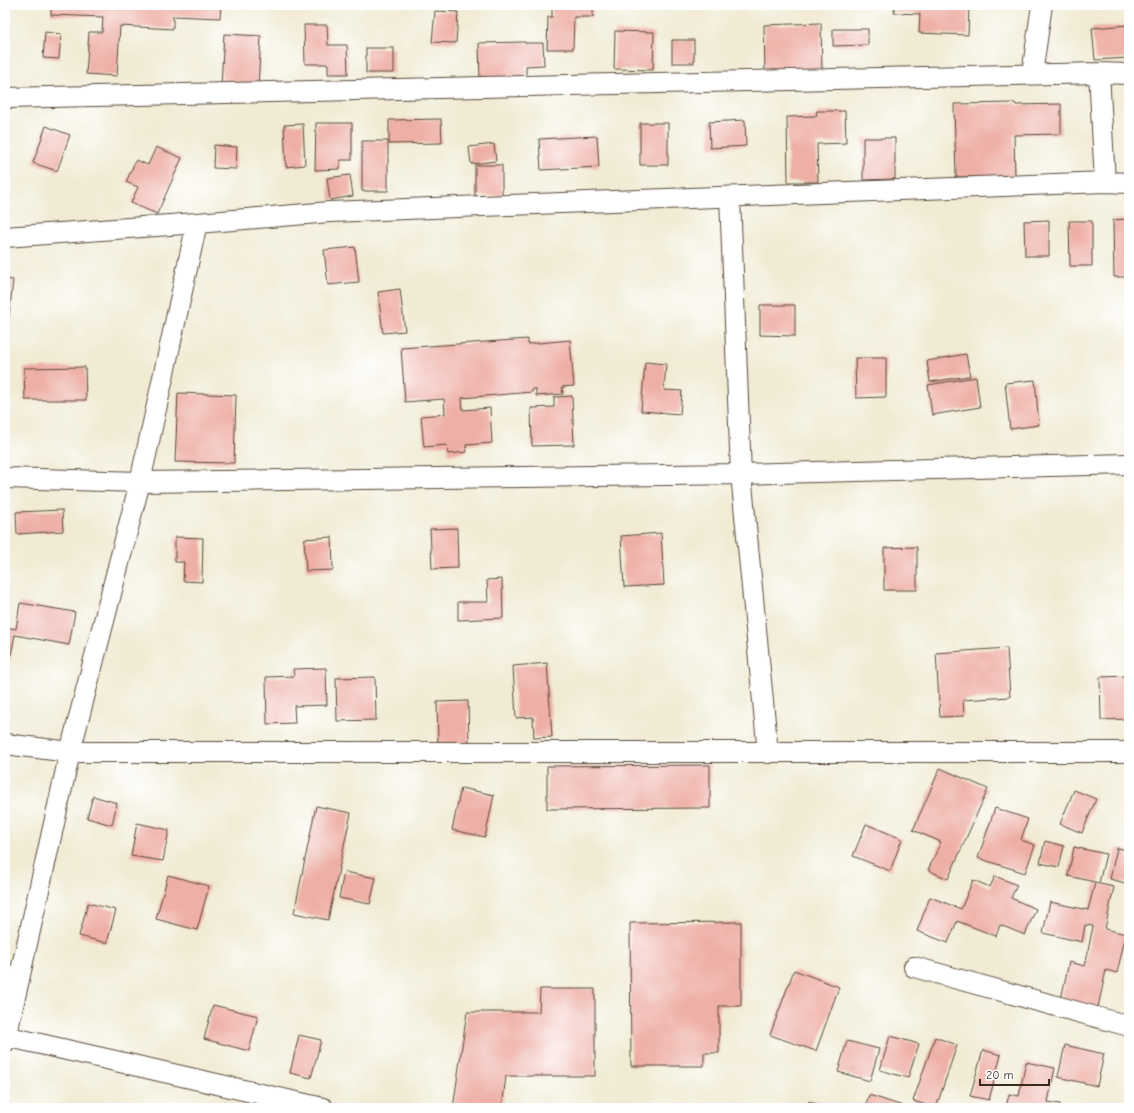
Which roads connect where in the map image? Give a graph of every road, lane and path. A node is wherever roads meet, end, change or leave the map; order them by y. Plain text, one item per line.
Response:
1 (1042, 5) edge
2 (1099, 73) junction
3 (1032, 74) junction
4 (1129, 74) edge
5 (5, 98) edge
6 (1105, 182) junction
7 (1129, 183) edge
8 (730, 197) junction
9 (197, 223) junction
10 (5, 237) edge
11 (1129, 464) edge
12 (741, 474) junction
13 (5, 478) edge
14 (140, 482) junction
15 (5, 744) edge
16 (70, 752) junction
17 (1129, 752) edge
18 (768, 753) junction
19 (914, 967) dead end
20 (1129, 1026) edge
21 (5, 1038) edge
22 (323, 1108) edge

1 - 3 street
2 - 3 street
2 - 4 street
2 - 6 street
3 - 5 street
6 - 7 street
6 - 8 street
8 - 9 street
8 - 12 street
9 - 10 street
9 - 14 street
11 - 12 street
12 - 14 street
12 - 18 street
13 - 14 street
14 - 16 street
15 - 16 street
16 - 18 street
16 - 21 street
17 - 18 street
19 - 20 street
21 - 22 street

